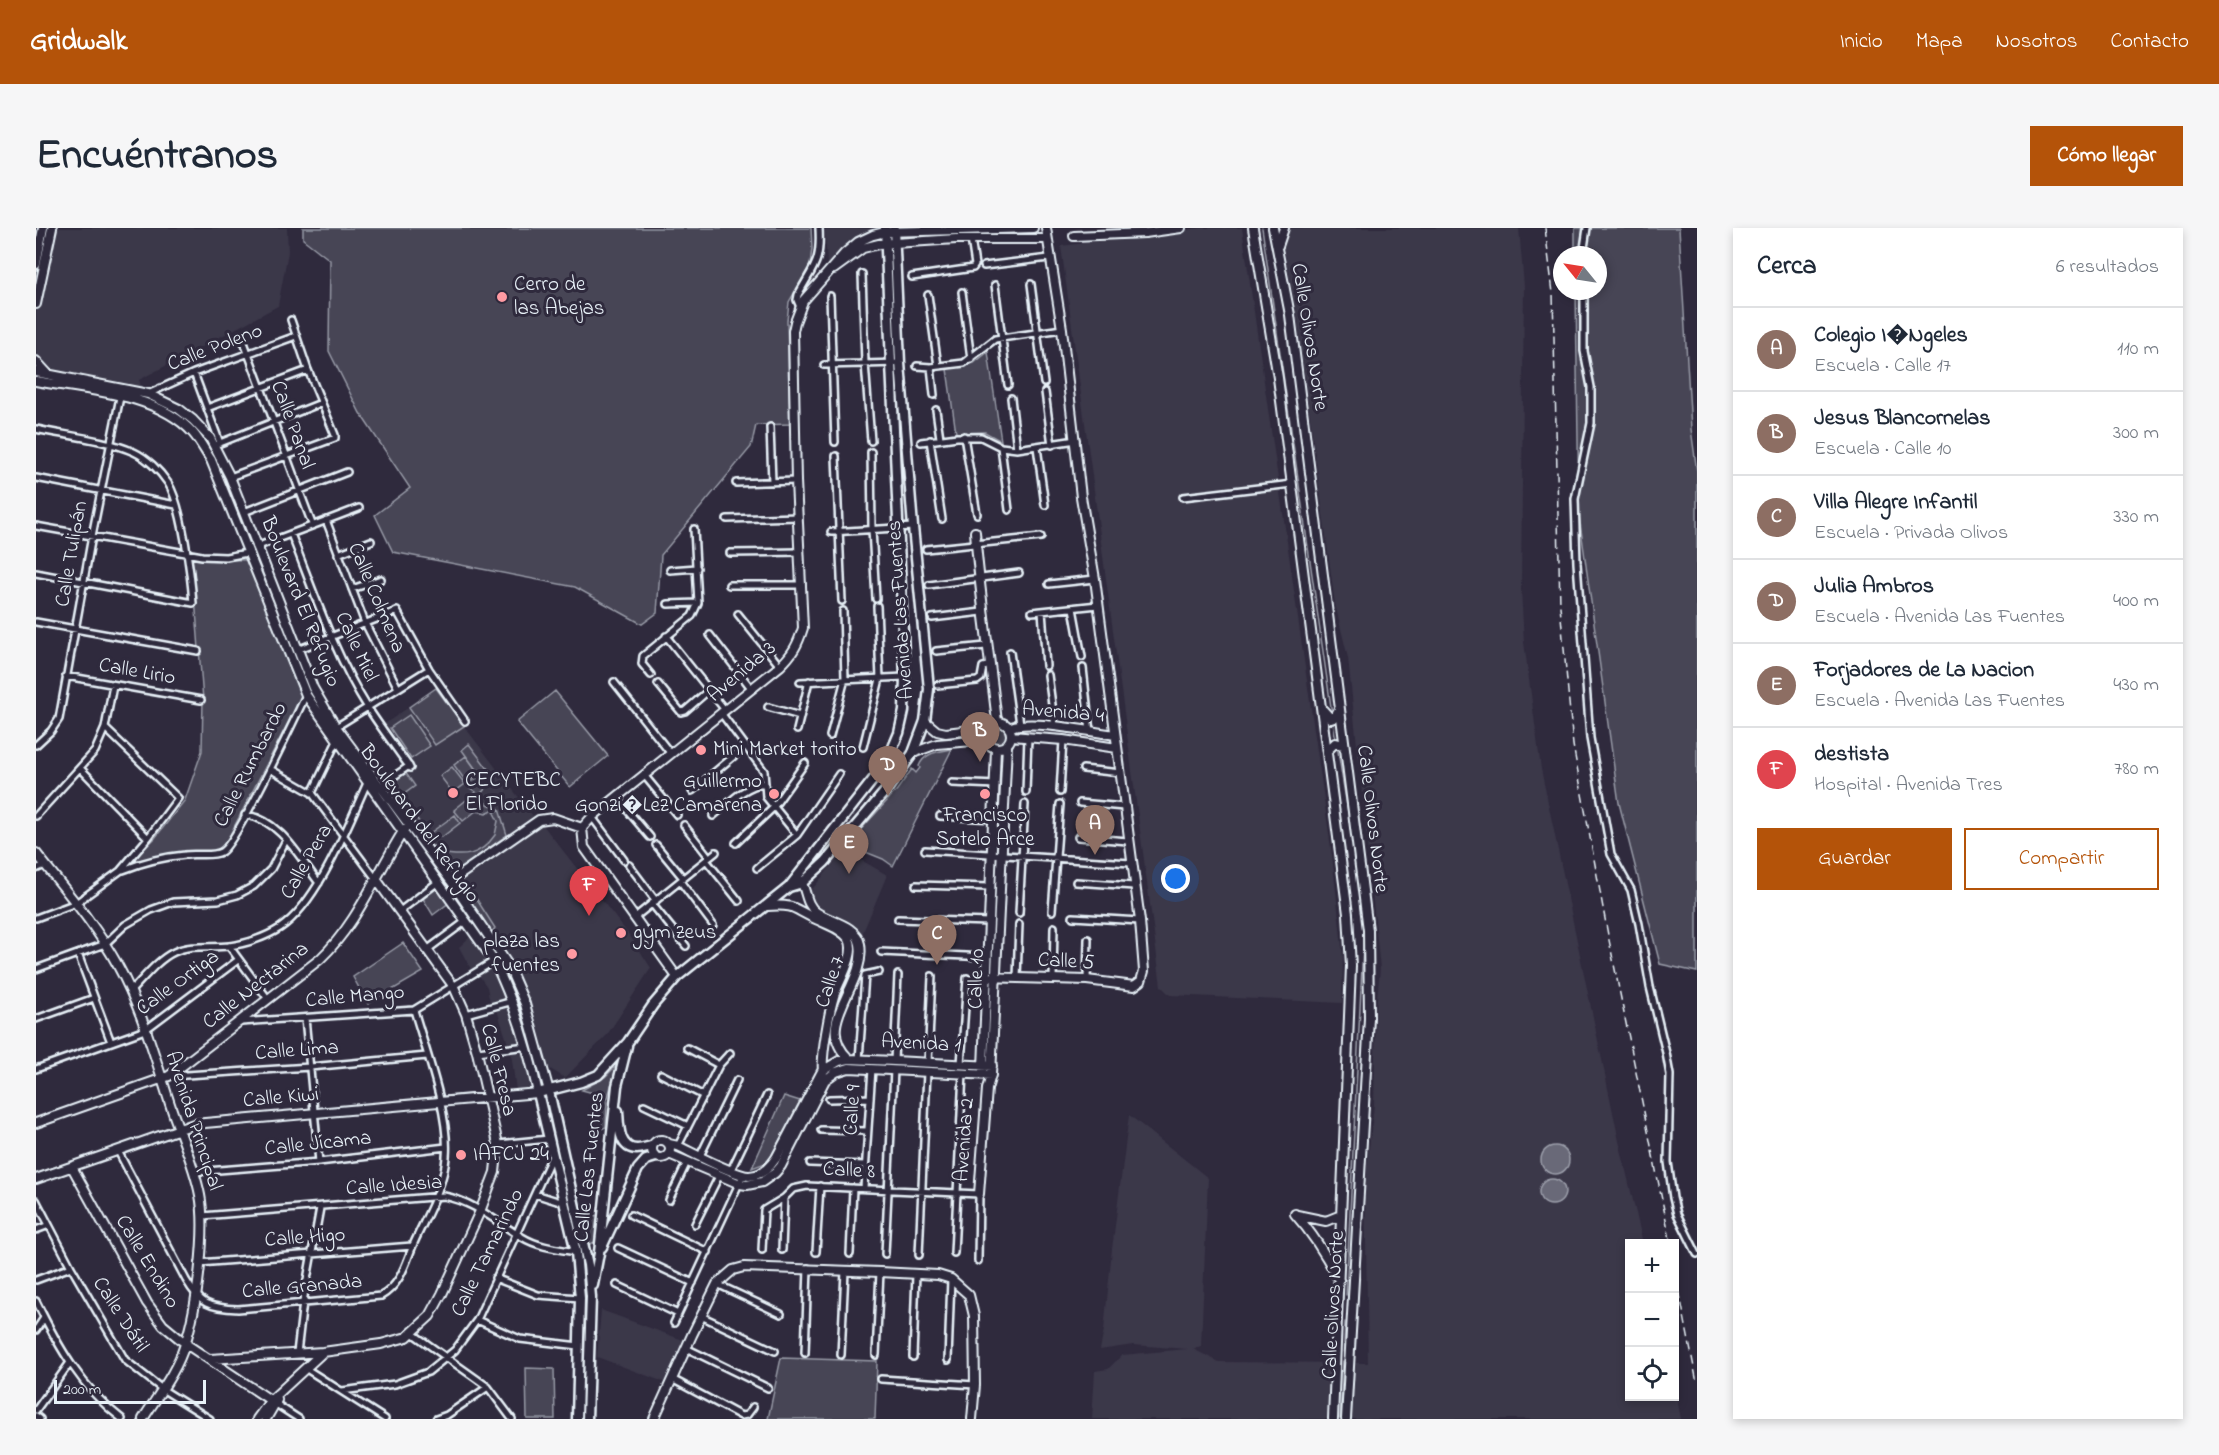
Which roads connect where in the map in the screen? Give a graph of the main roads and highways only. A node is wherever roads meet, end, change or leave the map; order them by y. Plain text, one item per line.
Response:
1 (890, 230) edge
2 (890, 243) junction
3 (799, 880) junction
4 (628, 1042) junction
5 (616, 1086) junction
6 (549, 1091) junction
7 (652, 1146) road end
8 (656, 1157) road end
9 (556, 1165) junction
10 (573, 1196) junction
11 (599, 1253) junction
12 (591, 1297) junction
13 (577, 1419) edge
14 (588, 1419) edge

1 - 2 main road, Avenida Las Fuentes
2 - 3 main road, Avenida Las Fuentes
2 - 3 main road, Avenida Las Fuentes
3 - 4 main road, Avenida Las Fuentes
4 - 5 main road, Calle Las Fuentes
4 - 6 main road
5 - 7 main road
5 - 11 main road, Calle Las Fuentes
6 - 9 main road, Boulevard del Refugio
6 - 10 main road
8 - 11 main road
9 - 10 main road
9 - 13 main road, Boulevard del Refugio
10 - 12 main road
11 - 12 main road, Calle Las Fuentes
12 - 14 main road

